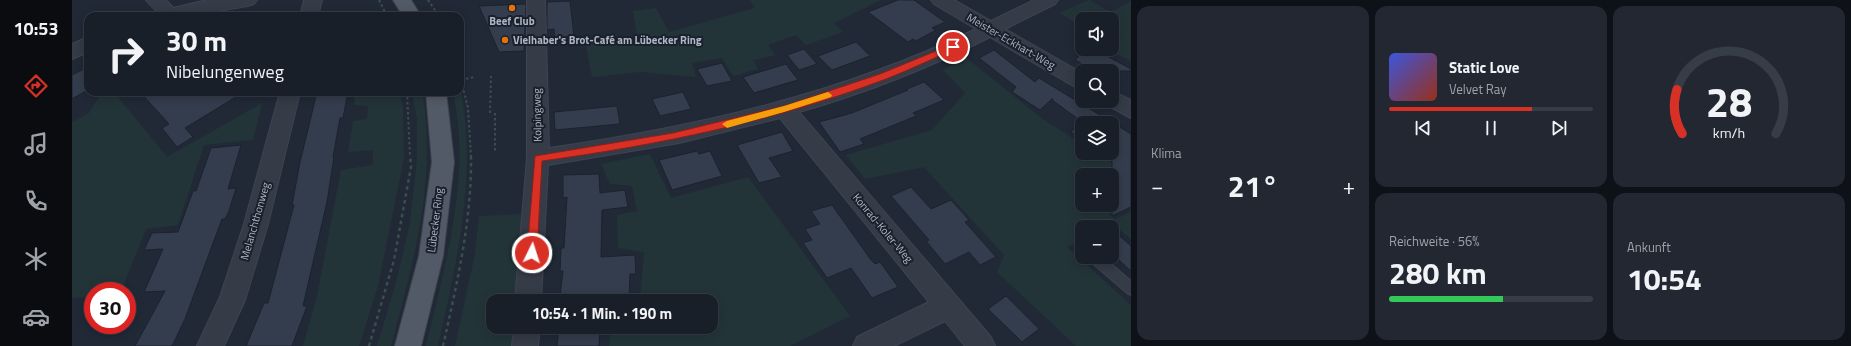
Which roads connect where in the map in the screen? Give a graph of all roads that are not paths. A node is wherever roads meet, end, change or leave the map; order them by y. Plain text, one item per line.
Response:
1 (155, 0) edge
2 (248, 0) edge
3 (314, 0) edge
4 (402, 0) edge
5 (536, 0) edge
6 (940, 0) edge
7 (1050, 0) edge
8 (164, 12) edge
9 (180, 12) edge
10 (310, 12) edge
11 (410, 12) edge
12 (990, 29) junction
13 (84, 46) edge
14 (72, 52) edge
15 (1075, 78) edge
16 (289, 96) edge
17 (436, 96) edge
18 (1119, 103) edge
19 (784, 109) junction
20 (1131, 110) edge
21 (538, 158) junction
22 (1102, 264) edge
23 (1131, 289) edge
24 (528, 294) edge
25 (948, 306) junction
26 (526, 334) edge
27 (210, 346) edge
28 (408, 346) edge
29 (525, 346) edge
30 (866, 346) edge
31 (982, 346) edge

1 - 8 street
2 - 9 street
3 - 10 street
4 - 11 main road
5 - 21 street, Kolpingweg
6 - 12 street, Meister-Eckhart-Weg
7 - 12 street
12 - 15 street, Meister-Eckhart-Weg
12 - 19 street
13 - 14 street
16 - 27 street, Melanchthonweg
17 - 28 main road, Lübecker Ring
18 - 20 street
19 - 21 street
19 - 25 street, Konrad-Koler-Weg
21 - 24 street, Kolpingweg
22 - 23 lane
25 - 30 street
25 - 31 street, Konrad-Koler-Weg
26 - 29 street

